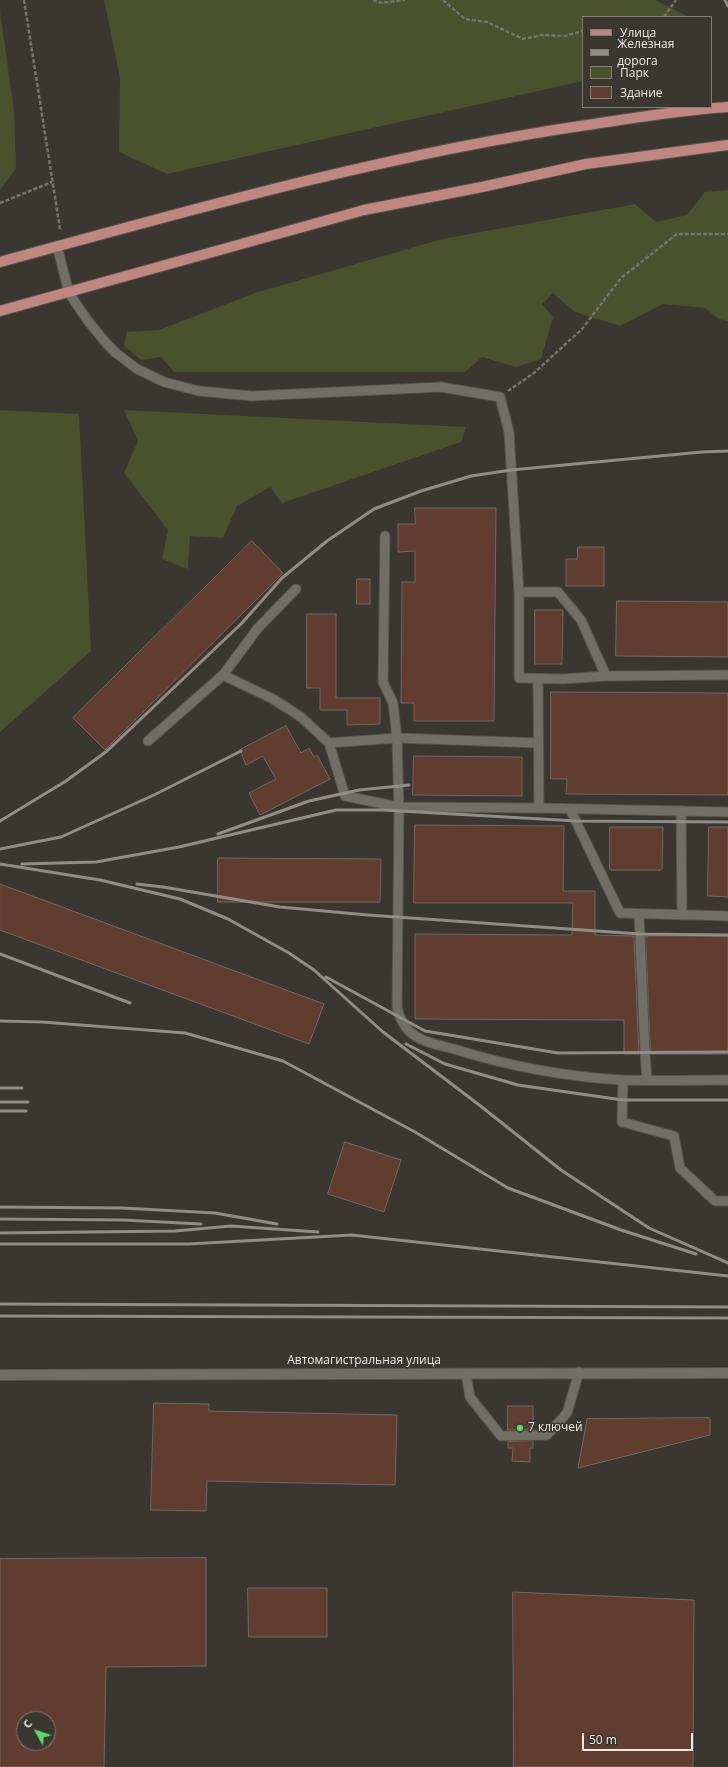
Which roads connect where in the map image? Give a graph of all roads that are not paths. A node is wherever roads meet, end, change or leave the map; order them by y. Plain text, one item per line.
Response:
1 (728, 108) edge
2 (728, 145) edge
3 (57, 246) junction
4 (0, 262) edge
5 (69, 293) junction
6 (0, 311) edge
7 (385, 536) dead end
8 (296, 589) dead end
9 (519, 592) junction
10 (223, 675) junction
11 (728, 675) edge
12 (606, 676) junction
13 (538, 679) junction
14 (397, 738) junction
15 (148, 741) dead end
16 (538, 743) junction
17 (329, 744) junction
18 (399, 807) junction
19 (539, 808) junction
20 (570, 809) junction
21 (681, 811) junction
22 (728, 812) edge
23 (639, 914) junction
24 (682, 915) junction
25 (728, 916) edge
26 (623, 1080) junction
27 (647, 1080) junction
28 (728, 1080) edge
29 (728, 1201) edge
30 (579, 1372) junction
31 (728, 1373) edge
32 (466, 1374) junction
33 (0, 1375) edge

1 - 3 main road
2 - 5 main road
3 - 4 main road
3 - 5 lane
5 - 6 main road
5 - 9 lane
7 - 14 lane
8 - 10 lane
9 - 12 lane
9 - 13 lane
10 - 15 lane
10 - 17 lane
11 - 12 lane
12 - 13 lane
13 - 16 lane
14 - 16 lane
14 - 17 lane
14 - 18 lane
16 - 19 lane
17 - 18 lane
18 - 19 lane
18 - 26 lane
19 - 20 lane
20 - 21 lane
20 - 23 lane
21 - 22 lane
21 - 24 lane
23 - 24 lane
23 - 27 lane
24 - 25 lane
26 - 27 lane
26 - 29 lane
27 - 28 lane
30 - 31 main road, Автомагистральная улица
30 - 32 main road, Автомагистральная улица
30 - 32 lane
32 - 33 main road, Автомагистральная улица

